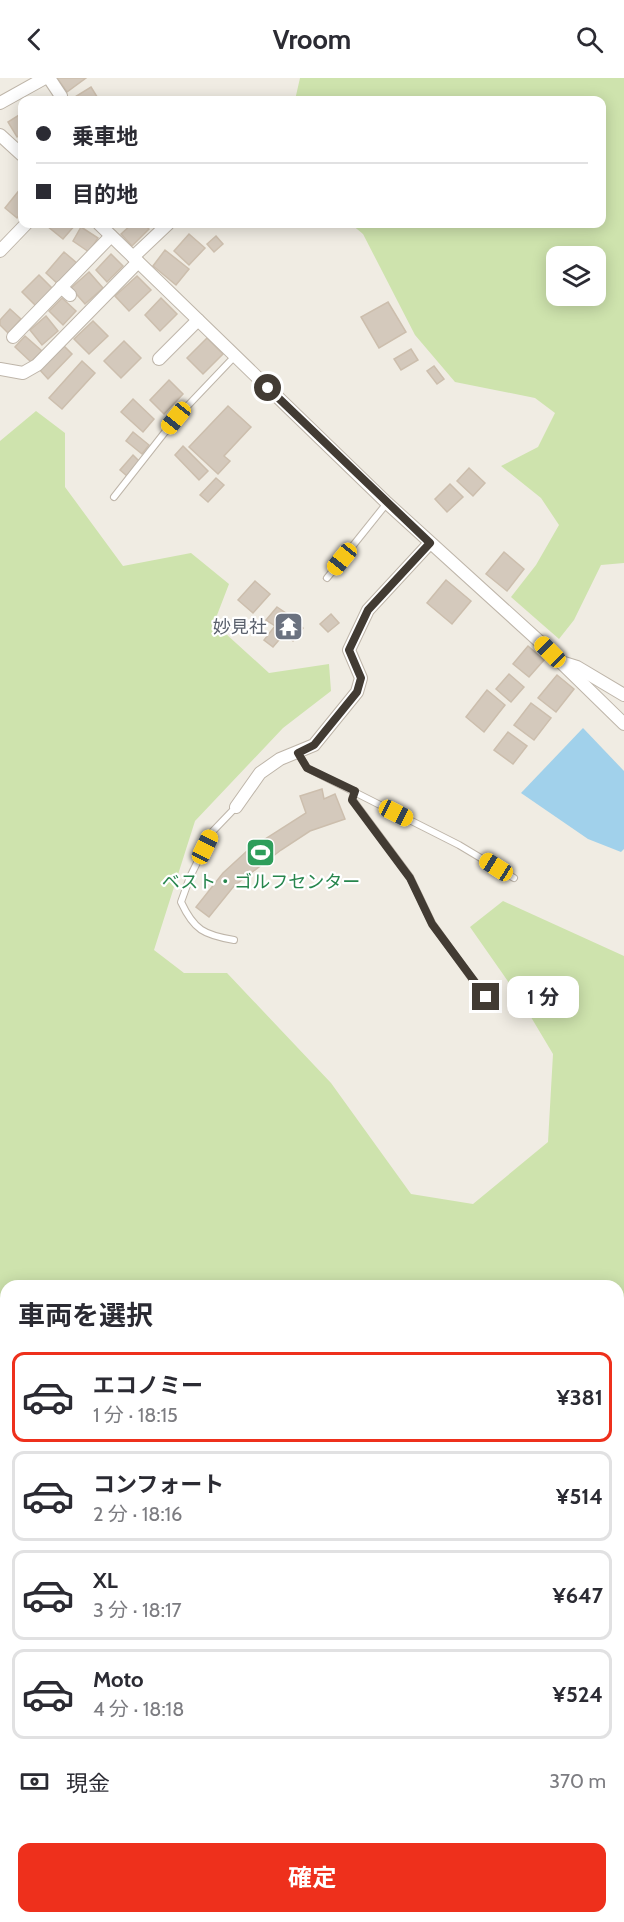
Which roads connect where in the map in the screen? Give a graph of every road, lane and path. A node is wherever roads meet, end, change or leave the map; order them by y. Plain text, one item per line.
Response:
1 (45, 78) edge
2 (50, 78) edge
3 (61, 96) dead end
4 (0, 103) edge
5 (0, 135) edge
6 (18, 151) edge
7 (22, 228) edge
8 (103, 228) edge
9 (162, 228) edge
10 (111, 236) junction
11 (0, 251) edge
12 (135, 260) junction
13 (198, 320) junction
14 (13, 337) dead end
15 (234, 356) junction
16 (159, 360) dead end
17 (0, 369) edge
18 (114, 497) dead end
19 (387, 503) junction
20 (430, 543) junction
21 (327, 578) dead end
22 (560, 662) junction
23 (624, 695) edge
24 (624, 724) edge
25 (298, 753) junction
26 (355, 791) junction
27 (236, 807) joint
28 (514, 878) dead end
29 (234, 940) dead end
30 (486, 997) dead end

1 - 4 street
2 - 3 street
5 - 6 street
7 - 11 street
8 - 10 street
9 - 12 street
10 - 12 street
10 - 14 street
12 - 13 street
12 - 17 street
13 - 15 street
13 - 16 street
15 - 18 lane
15 - 19 street
19 - 20 street
19 - 21 lane
20 - 22 street
20 - 25 street
22 - 23 street
22 - 24 street
25 - 26 lane
25 - 27 street
26 - 28 lane
26 - 30 lane
27 - 29 lane

